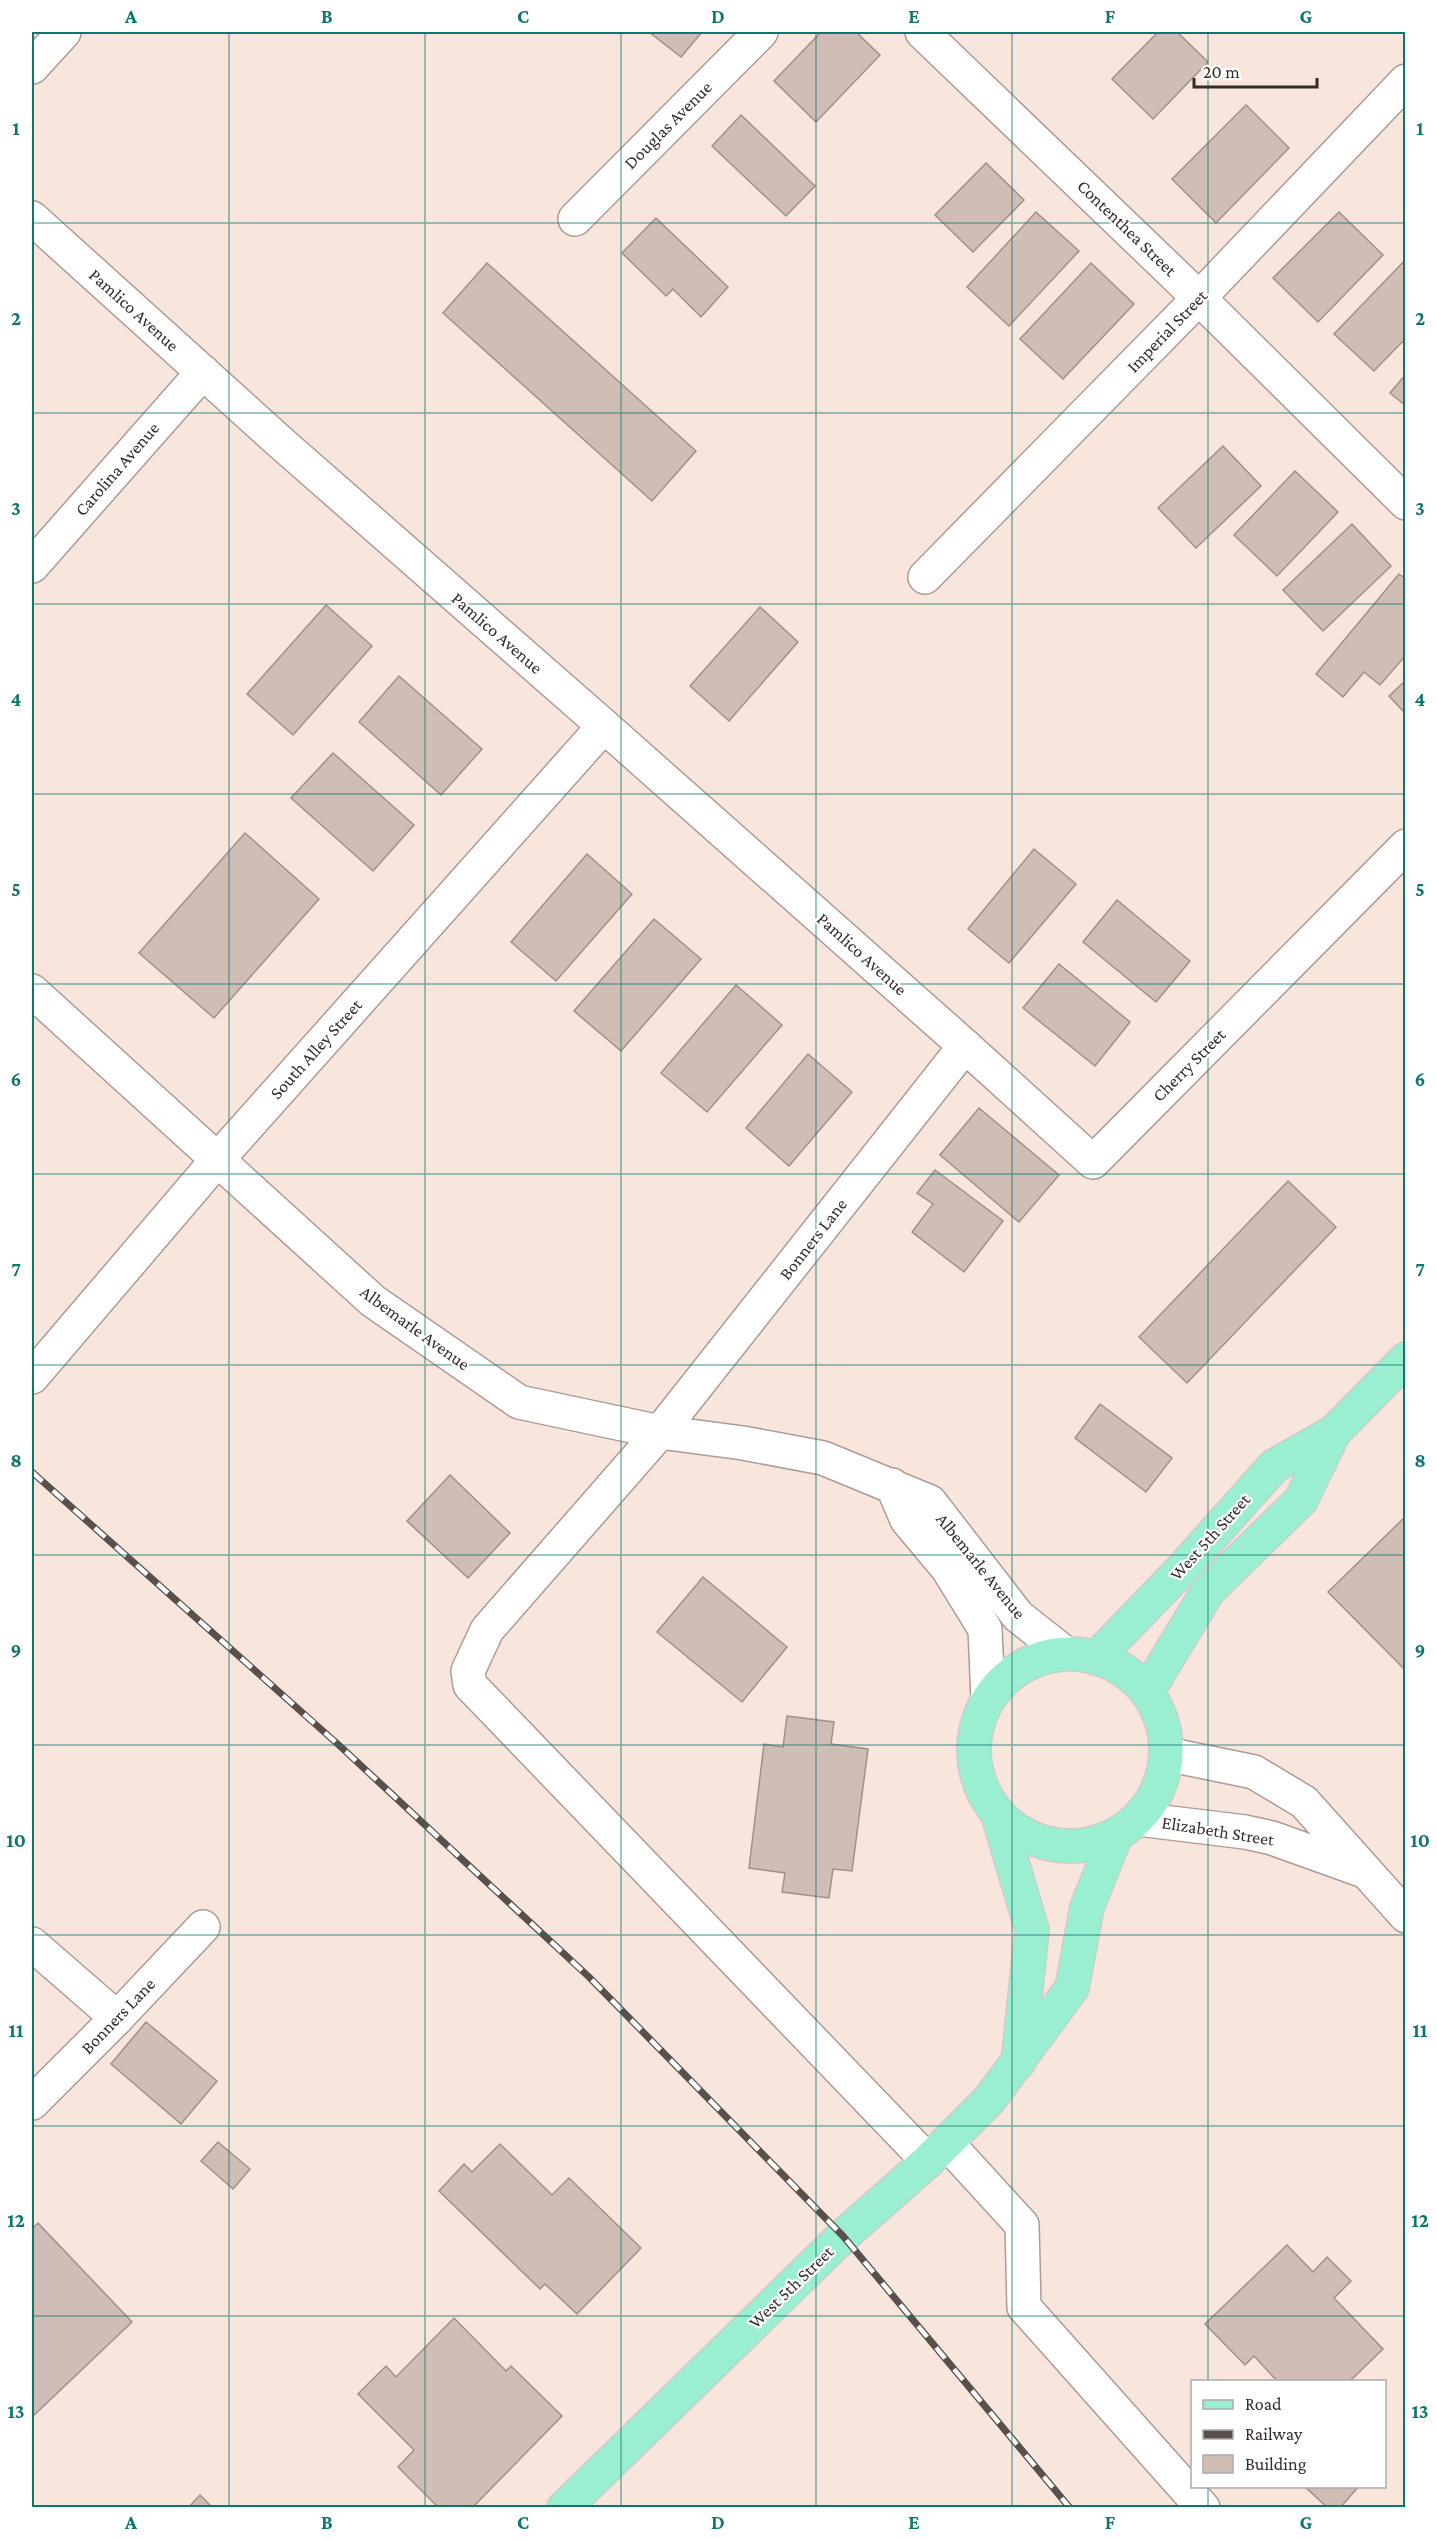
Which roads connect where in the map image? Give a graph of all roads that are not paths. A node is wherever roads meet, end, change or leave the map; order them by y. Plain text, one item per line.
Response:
1 (64, 32) edge
2 (761, 32) edge
3 (922, 32) edge
4 (32, 67) edge
5 (1406, 81) edge
6 (32, 218) edge
7 (575, 219) dead end
8 (1199, 298) junction
9 (203, 372) junction
10 (1406, 503) edge
11 (32, 566) edge
12 (925, 577) dead end
13 (604, 726) junction
14 (1406, 846) edge
15 (32, 991) edge
16 (966, 1046) junction
17 (218, 1159) junction
18 (1406, 1359) edge
19 (32, 1377) edge
20 (660, 1432) junction
21 (1334, 1432) junction
22 (892, 1485) junction
23 (1081, 1656) junction
24 (1147, 1692) junction
25 (988, 1699) junction
26 (1166, 1754) junction
27 (998, 1815) junction
28 (1127, 1827) junction
29 (1365, 1871) junction
30 (1404, 1912) edge
31 (203, 1927) dead end
32 (32, 1944) edge
33 (117, 2018) junction
34 (1017, 2065) junction
35 (32, 2103) edge
36 (937, 2152) junction
37 (569, 2506) edge
38 (1203, 2508) edge

1 - 4 street
2 - 7 street, Douglas Avenue
3 - 8 street, Contenthea Street
5 - 8 street, Imperial Street
6 - 9 street, Pamlico Avenue
8 - 10 street, Contenthea Street
8 - 12 street, Imperial Street
9 - 11 street, Carolina Avenue
9 - 13 street, Pamlico Avenue
13 - 16 street, Pamlico Avenue
13 - 17 street, South Alley Street
14 - 16 street, Cherry Street
15 - 17 street, Albemarle Avenue
16 - 20 street, Bonners Lane
17 - 19 street, South Alley Street
17 - 20 street, Albemarle Avenue
18 - 21 main road, West 5th Street
20 - 22 street, Albemarle Avenue
20 - 36 street, Bonners Lane
21 - 23 main road, West 5th Street
21 - 24 main road, West 5th Street
22 - 23 street, Albemarle Avenue
22 - 25 street, Albemarle Avenue
23 - 24 main road
23 - 25 main road
24 - 26 main road
25 - 27 main road
26 - 28 main road
26 - 29 street, Elizabeth Street
27 - 28 main road
27 - 34 main road
28 - 29 street, Elizabeth Street
28 - 34 main road, West 5th Street
29 - 30 street, Elizabeth Street
31 - 33 street, Bonners Lane
32 - 33 street
33 - 35 street, Bonners Lane
34 - 36 main road, West 5th Street
36 - 37 main road, West 5th Street
36 - 38 street, Bonners Lane

